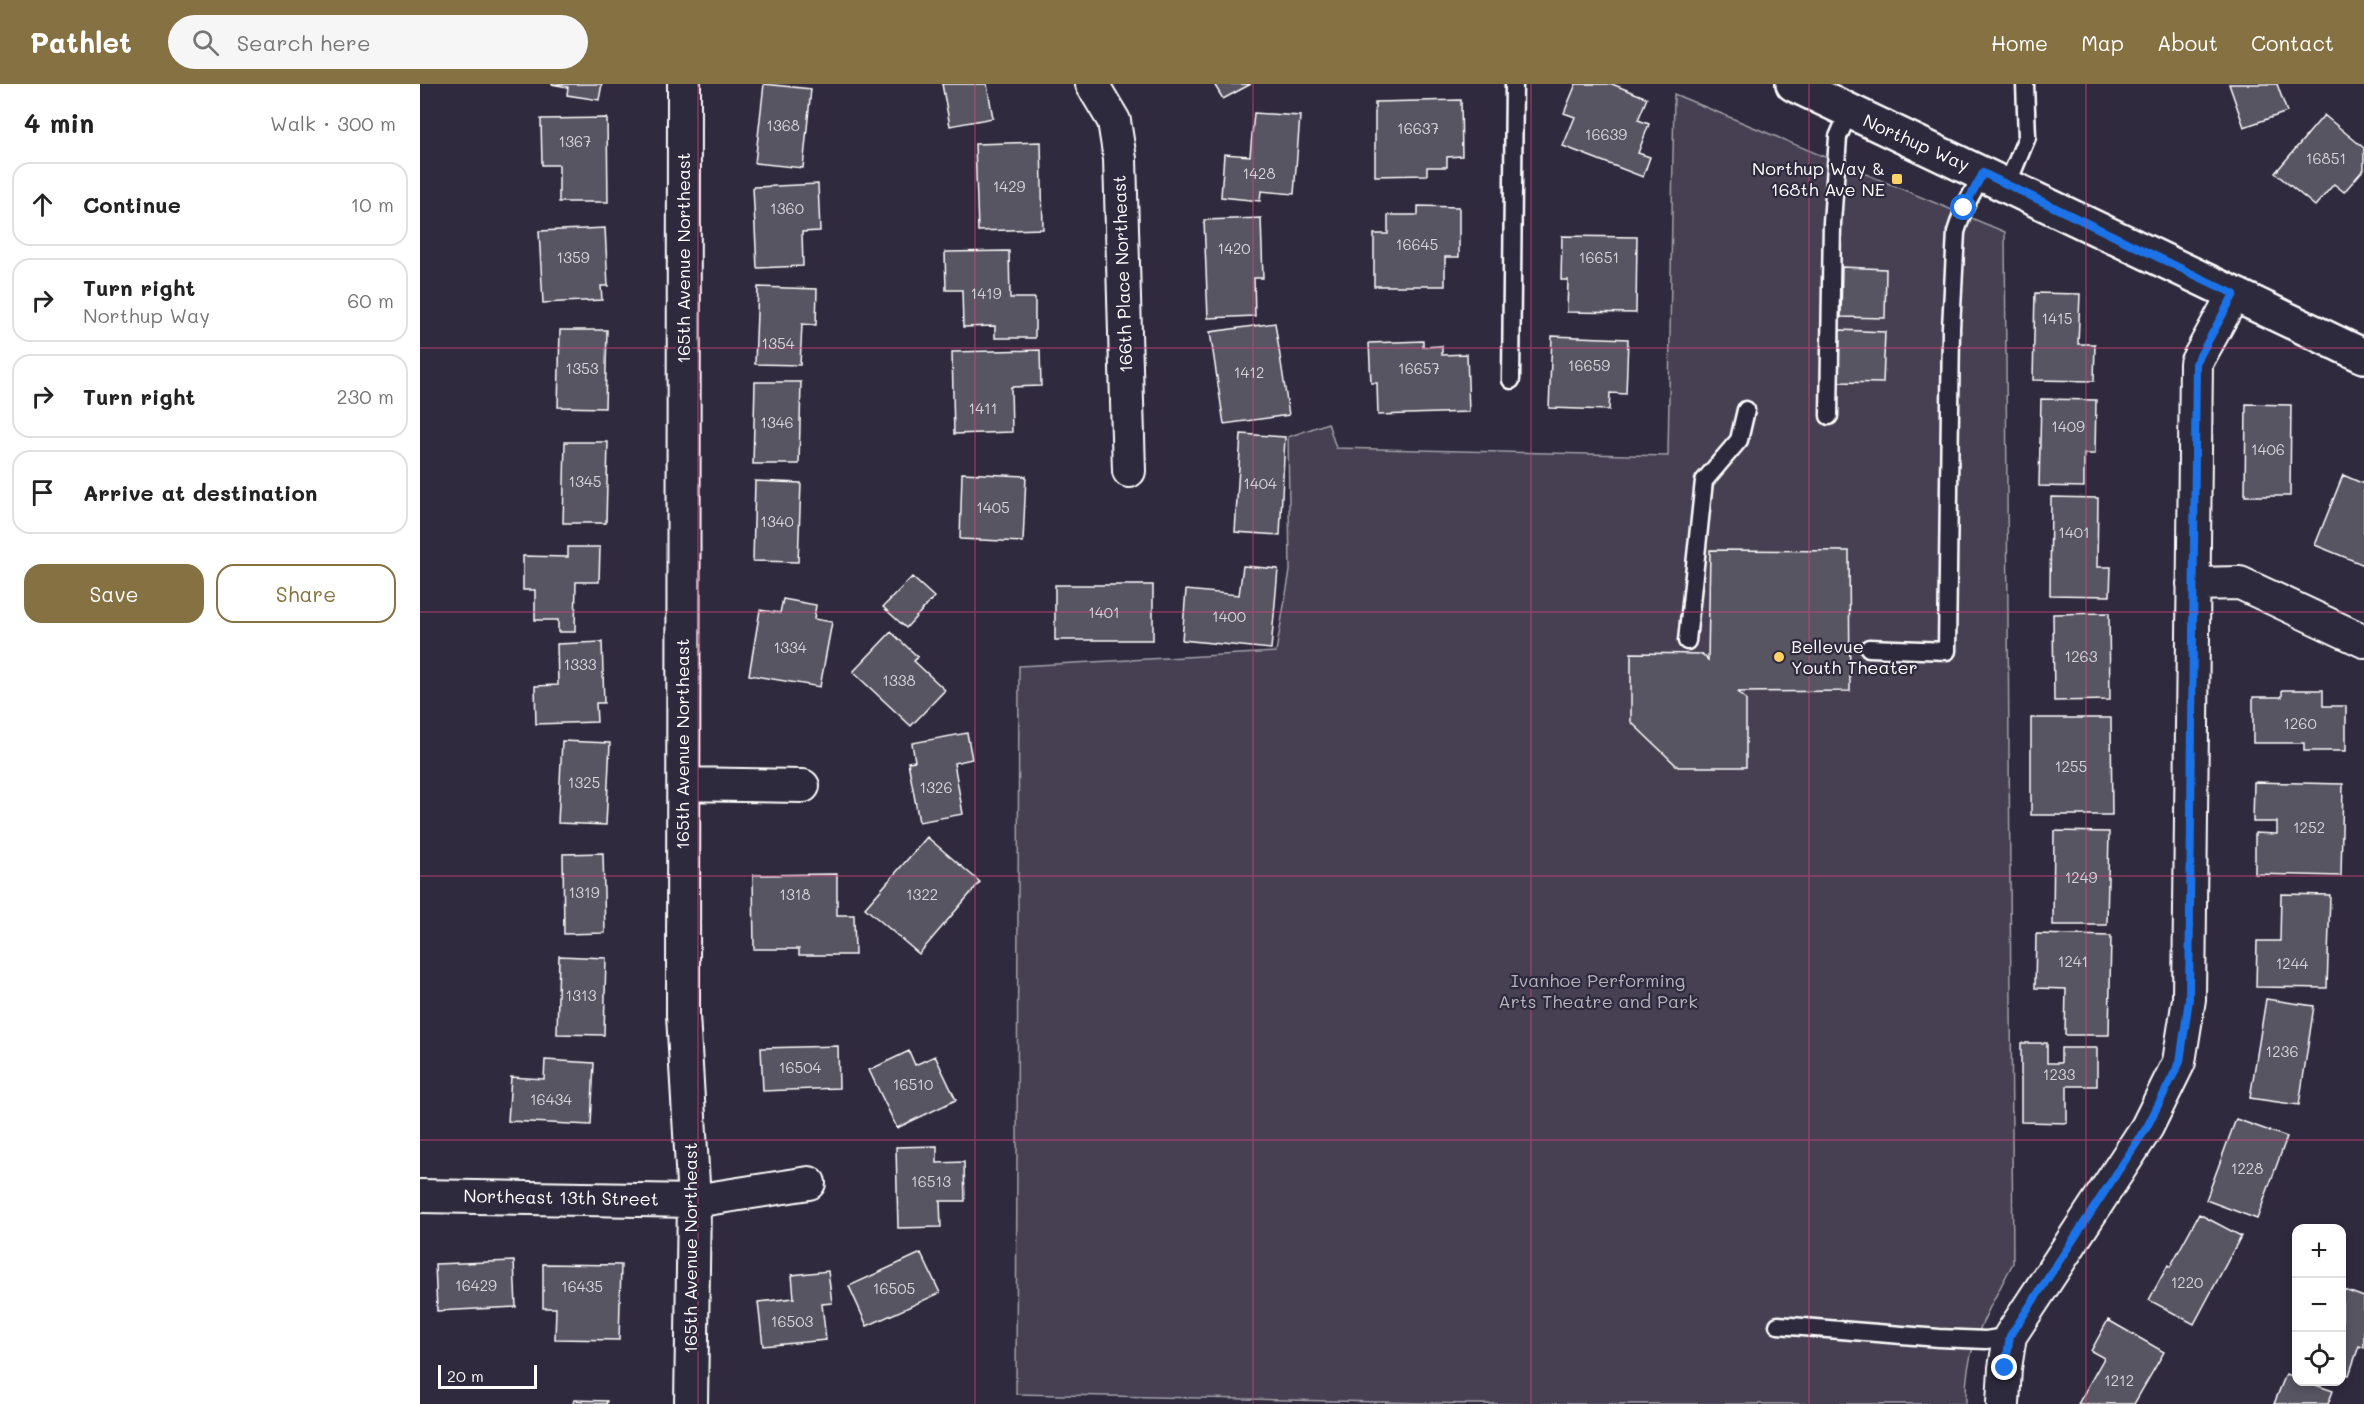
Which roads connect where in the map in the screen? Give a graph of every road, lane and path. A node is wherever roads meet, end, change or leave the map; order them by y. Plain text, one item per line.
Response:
1 (684, 84) edge
2 (1092, 84) edge
3 (1514, 84) edge
4 (1793, 84) edge
5 (2025, 84) edge
6 (1849, 112) junction
7 (1995, 179) junction
8 (2234, 294) junction
9 (2364, 356) edge
10 (1511, 380) dead end
11 (1746, 410) dead end
12 (1829, 416) dead end
13 (1129, 471) dead end
14 (2193, 584) junction
15 (1687, 641) dead end
16 (2364, 641) edge
17 (1869, 648) dead end
18 (684, 784) junction
19 (803, 786) dead end
20 (808, 1183) dead end
21 (420, 1196) edge
22 (694, 1201) junction
23 (1778, 1325) dead end
24 (2010, 1336) junction
25 (690, 1404) edge
26 (2003, 1404) edge

1 - 18 street, 165th Avenue Northeast
2 - 13 street, 166th Place Northeast
3 - 10 lane
4 - 6 street, Northup Way
5 - 7 lane
6 - 7 street, Northup Way
6 - 12 lane
7 - 8 street, Northup Way
7 - 17 lane
8 - 9 street, Northup Way
8 - 14 street
11 - 15 lane
14 - 16 street
14 - 24 street
18 - 19 street
18 - 22 street, 165th Avenue Northeast
20 - 22 street, Northeast 13th Street
21 - 22 street, Northeast 13th Street
22 - 25 street, 165th Avenue Northeast
23 - 24 lane
24 - 26 street

